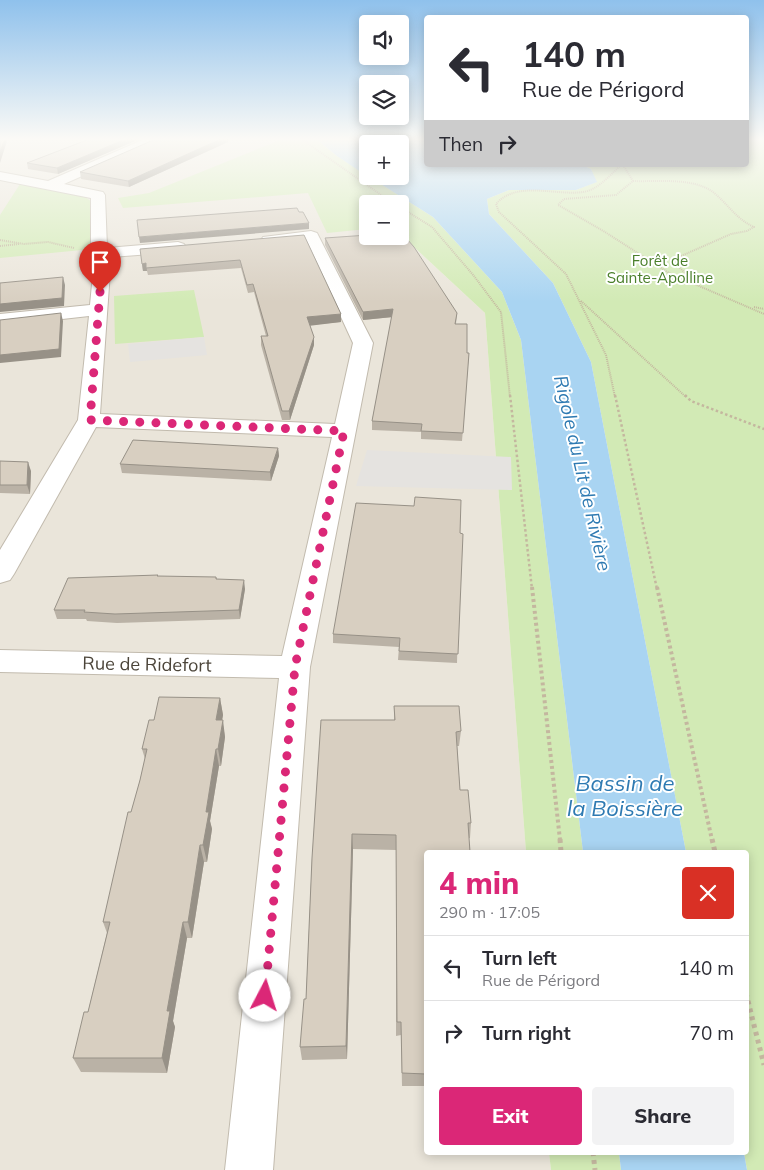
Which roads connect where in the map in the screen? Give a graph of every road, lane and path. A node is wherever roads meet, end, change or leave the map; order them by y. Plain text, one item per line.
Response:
1 (87, 193) edge
2 (518, 193) edge
3 (619, 193) edge
4 (712, 193) edge
5 (409, 213) edge
6 (0, 240) edge
7 (242, 242) edge
8 (24, 244) junction
9 (202, 245) edge
10 (0, 246) edge
11 (101, 251) junction
12 (696, 284) junction
13 (578, 299) junction
14 (751, 306) junction
15 (764, 309) edge
16 (98, 310) junction
17 (764, 314) edge
18 (0, 320) edge
19 (90, 420) junction
20 (764, 428) edge
21 (344, 431) junction
22 (11, 532) edge
23 (0, 574) edge
24 (0, 661) edge
25 (295, 667) junction
26 (561, 850) edge
27 (715, 850) edge
28 (749, 1006) edge
29 (764, 1065) edge
30 (593, 1155) edge
31 (249, 1170) edge
32 (595, 1170) edge

1 - 11 street
2 - 13 path
3 - 12 path
4 - 12 path
5 - 26 path
6 - 8 path
7 - 21 street
8 - 10 path
8 - 11 path
9 - 11 street
11 - 16 street
12 - 14 path
13 - 20 path
13 - 27 path
14 - 15 path
14 - 17 path
16 - 18 street
16 - 19 street
19 - 21 street
19 - 22 street
21 - 25 street
22 - 23 street
24 - 25 street, Rue de Ridefort
25 - 31 street
28 - 29 path
30 - 32 path

